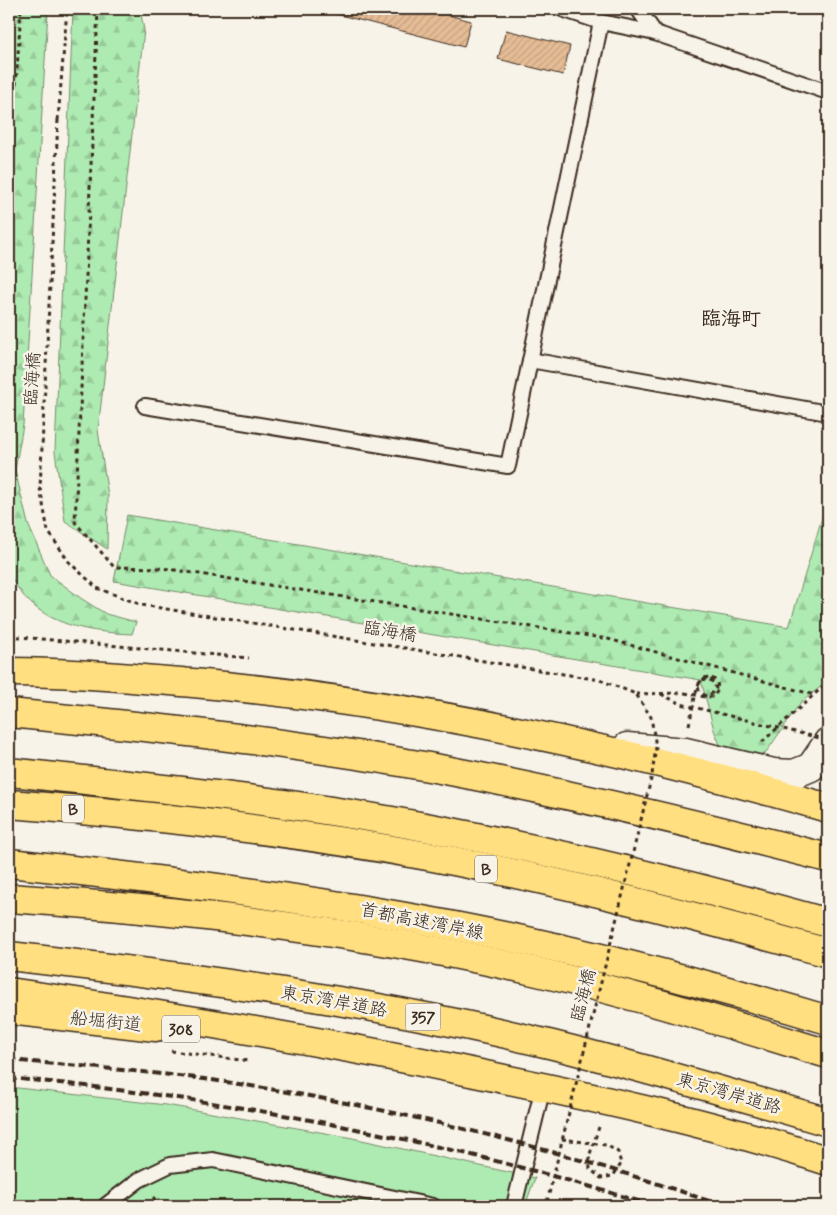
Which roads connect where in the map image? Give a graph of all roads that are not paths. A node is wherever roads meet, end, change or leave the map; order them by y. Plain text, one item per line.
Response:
1 (562, 9) edge
2 (638, 9) edge
3 (601, 22) junction
4 (655, 33) junction
5 (828, 92) edge
6 (530, 360) junction
7 (145, 406) dead end
8 (828, 413) edge
9 (9, 660) edge
10 (9, 672) edge
11 (72, 672) junction
12 (9, 713) edge
13 (568, 741) junction
14 (828, 741) edge
15 (9, 772) edge
16 (9, 794) edge
17 (9, 804) edge
18 (828, 808) edge
19 (138, 814) junction
20 (828, 858) edge
21 (9, 864) edge
22 (9, 877) edge
23 (132, 877) junction
24 (9, 898) edge
25 (402, 916) junction
26 (828, 923) edge
27 (828, 953) edge
28 (9, 956) edge
29 (9, 992) edge
30 (9, 1010) edge
31 (828, 1020) edge
32 (828, 1043) edge
33 (353, 1049) junction
34 (828, 1054) edge
35 (543, 1087) junction
36 (828, 1122) edge
37 (828, 1160) edge
38 (105, 1206) edge
39 (433, 1206) edge
40 (514, 1206) edge

1 - 3 lane
2 - 4 lane
3 - 4 lane
3 - 6 lane
4 - 5 lane
6 - 7 lane
6 - 8 lane
9 - 11 main road
10 - 11 main road
11 - 13 main road
12 - 20 main road
13 - 14 street
13 - 18 main road
15 - 26 main road
16 - 19 main road
17 - 19 main road, B
19 - 27 main road, B
21 - 23 main road, 首都高速湾岸線
22 - 23 main road
23 - 25 main road, 首都高速湾岸線
24 - 34 main road
25 - 31 main road, 首都高速湾岸線
25 - 32 main road
28 - 36 main road, 東京湾岸道路 / 357
29 - 33 main road
30 - 33 main road, 船堀街道 / 308
33 - 35 main road
35 - 37 main road
35 - 40 lane
38 - 39 lane

